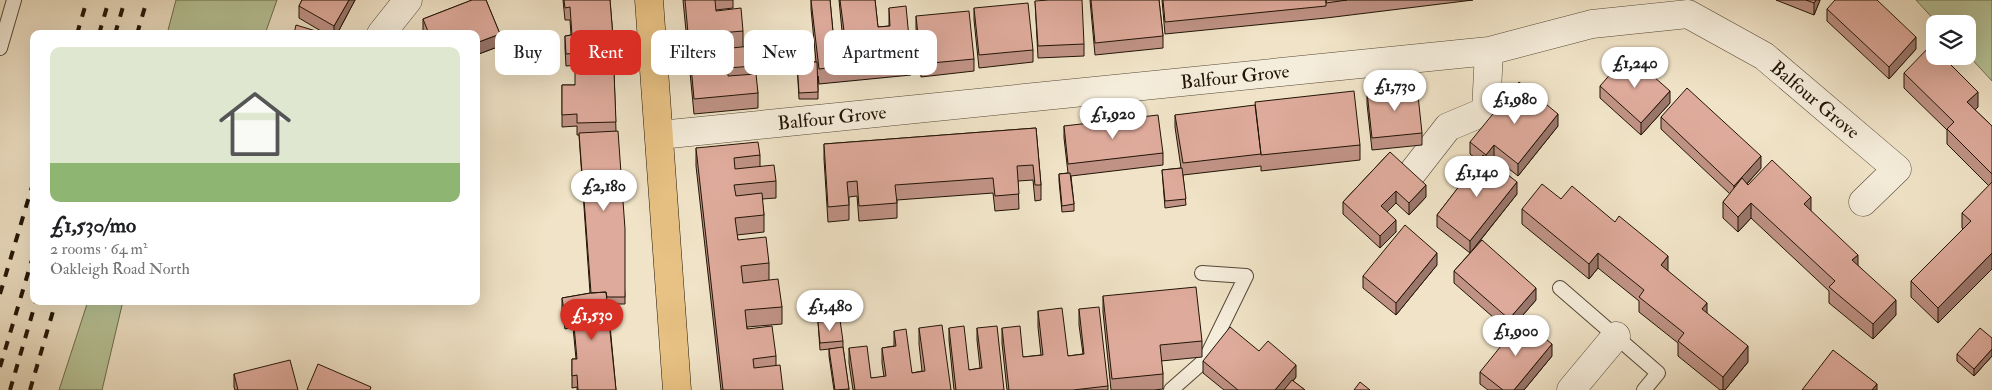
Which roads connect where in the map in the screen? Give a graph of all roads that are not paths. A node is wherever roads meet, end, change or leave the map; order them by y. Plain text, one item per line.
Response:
1 (14, 0) edge
2 (408, 0) edge
3 (649, 0) edge
4 (1691, 7) edge
5 (384, 30) edge
6 (0, 48) edge
7 (1489, 52) junction
8 (660, 135) junction
9 (1409, 177) edge
10 (1863, 202) dead end
11 (1202, 274) dead end
12 (1560, 288) dead end
13 (1616, 336) junction
14 (677, 390) edge
15 (1171, 390) edge
16 (1571, 390) edge
17 (1644, 390) edge

1 - 6 lane
2 - 5 street
3 - 8 main road
4 - 7 street, Balfour Grove
4 - 10 street, Balfour Grove
7 - 8 street, Balfour Grove
7 - 9 street
8 - 14 main road
11 - 15 lane
12 - 13 lane
13 - 16 street
13 - 17 lane

